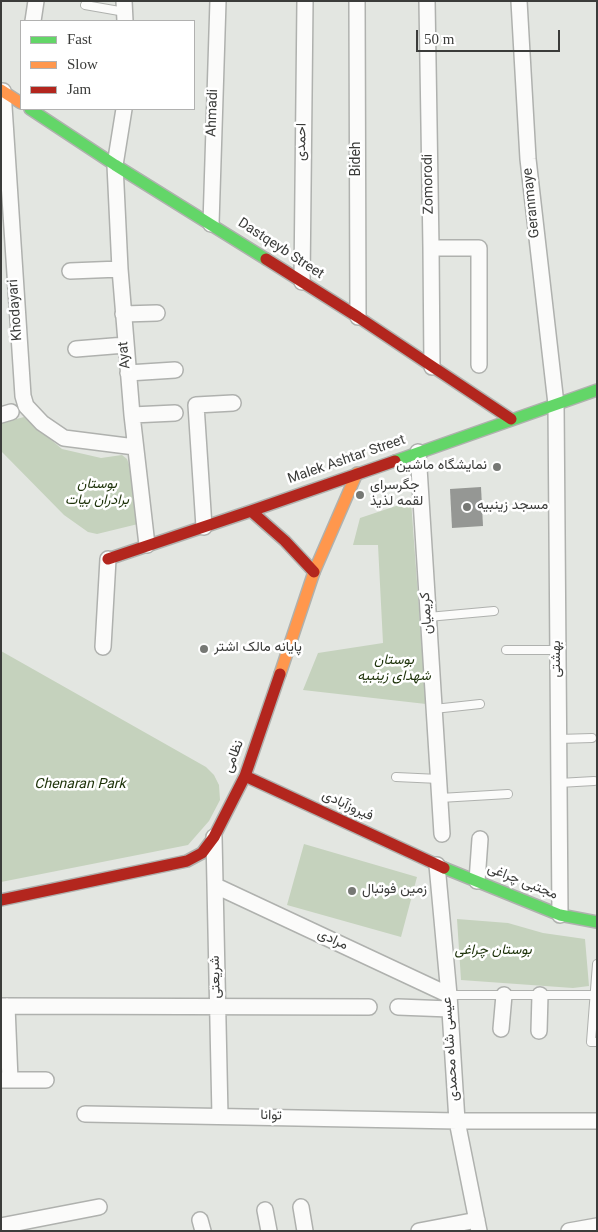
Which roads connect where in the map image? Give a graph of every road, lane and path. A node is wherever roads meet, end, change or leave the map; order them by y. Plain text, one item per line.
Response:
1 (36, 1) edge
2 (218, 1) edge
3 (305, 1) edge
4 (357, 1) edge
5 (427, 1) edge
6 (519, 1) edge
7 (85, 5) dead end
8 (125, 11) edge
9 (33, 20) edge
10 (2, 90) edge
11 (20, 99) edge
12 (36, 110) edge
13 (124, 110) edge
14 (115, 165) junction
15 (211, 224) junction
16 (432, 248) junction
17 (120, 269) junction
18 (70, 271) dead end
19 (302, 282) junction
20 (157, 313) dead end
21 (123, 314) junction
22 (358, 317) junction
23 (126, 345) junction
24 (76, 348) dead end
25 (479, 365) dead end
26 (432, 367) junction
27 (175, 370) dead end
28 (128, 373) junction
29 (597, 390) edge
30 (232, 403) dead end
31 (556, 404) junction
32 (175, 413) dead end
33 (132, 415) junction
34 (510, 420) junction
35 (135, 447) junction
36 (418, 452) junction
37 (357, 473) junction
38 (251, 511) junction
39 (204, 527) junction
40 (147, 545) junction
41 (108, 559) joint
42 (314, 572) junction
43 (494, 611) dead end
44 (428, 617) junction
45 (103, 647) dead end
46 (506, 650) dead end
47 (558, 650) junction
48 (480, 704) dead end
49 (434, 709) junction
50 (592, 738) dead end
51 (558, 739) junction
52 (245, 776) junction
53 (396, 776) dead end
54 (439, 779) junction
55 (594, 782) dead end
56 (559, 783) junction
57 (508, 794) dead end
58 (440, 798) junction
59 (442, 834) dead end
60 (214, 837) junction
61 (480, 839) dead end
62 (437, 865) junction
63 (477, 881) junction
64 (216, 886) junction
65 (1, 900) edge
66 (560, 914) junction
67 (597, 922) edge
68 (597, 964) edge
69 (504, 995) junction
70 (540, 995) junction
71 (595, 995) junction
72 (450, 1002) junction
73 (4, 1006) edge
74 (218, 1006) junction
75 (369, 1007) dead end
76 (398, 1007) dead end
77 (501, 1029) dead end
78 (539, 1031) dead end
79 (597, 1042) edge
80 (6, 1080) edge
81 (46, 1080) dead end
82 (85, 1114) dead end
83 (220, 1116) junction
84 (457, 1121) junction
85 (597, 1121) edge
86 (100, 1207) dead end
87 (301, 1207) dead end
88 (265, 1210) dead end
89 (478, 1225) edge
90 (1, 1226) edge
91 (597, 1226) edge
92 (269, 1231) edge
93 (305, 1231) edge
94 (419, 1231) edge
95 (569, 1231) edge

1 - 9 street
2 - 15 street, Ahmadi
3 - 19 street, احمدی
4 - 22 street, Bideh
5 - 16 street, Zomorodi
6 - 31 street, Geranmaye
7 - 8 lane
10 - 11 street, Dastqeyb Street
10 - 35 street, Khodayari
12 - 14 street, Dastqeyb Street
13 - 14 street, Ayat
14 - 15 street, Dastqeyb Street
14 - 17 street, Ayat
15 - 19 street, Dastqeyb Street
16 - 25 street
16 - 26 street, Zomorodi
17 - 18 street
17 - 21 street, Ayat
19 - 22 street, Dastqeyb Street
20 - 21 street
21 - 23 street, Ayat
22 - 26 street, Dastqeyb Street
23 - 24 street
23 - 28 street, Ayat
26 - 34 street, Dastqeyb Street
27 - 28 street
28 - 33 street, Ayat
29 - 31 street, Malek Ashtar Street
30 - 39 street
31 - 34 street, Malek Ashtar Street
31 - 47 street, بهشتی
32 - 33 street
33 - 35 street, Ayat
34 - 36 street, Malek Ashtar Street
35 - 40 street, Ayat
36 - 37 street, Malek Ashtar Street
36 - 44 street, کریمیان
37 - 38 street, Malek Ashtar Street
37 - 42 street, نظامی
38 - 39 street, Malek Ashtar Street
38 - 42 street
39 - 40 street, Malek Ashtar Street
40 - 41 street, Malek Ashtar Street
41 - 45 street
42 - 52 street, نظامی
43 - 44 lane
44 - 49 street, کریمیان
46 - 47 lane
47 - 51 street, بهشتی
48 - 49 lane
49 - 54 street, کریمیان
50 - 51 lane
51 - 56 street, بهشتی
52 - 60 street, نظامی
52 - 62 street, فیروزآبادی
53 - 54 lane
54 - 58 street, کریمیان
55 - 56 lane
56 - 66 street, بهشتی
57 - 58 lane
58 - 59 street, کریمیان
60 - 64 street, شریعتی
60 - 65 street, نظامی
61 - 63 street
62 - 63 street, مجتبی چراغی
62 - 72 street, عیسی شاه محمدی
63 - 66 street, مجتبی چراغی
64 - 72 street, مرادی
64 - 74 street, شریعتی
66 - 67 street, مجتبی چراغی
68 - 71 lane
69 - 70 lane
69 - 72 lane
69 - 77 street
70 - 71 lane
70 - 78 street
71 - 79 lane
72 - 76 street
72 - 84 street, عیسی شاه محمدی
73 - 74 street
73 - 80 street
74 - 75 street
74 - 83 street, شریعتی
80 - 81 street
82 - 83 street, توانا
83 - 84 street, توانا
84 - 85 street, توانا
84 - 89 street, عیسی شاه محمدی
86 - 90 street
87 - 93 street
88 - 92 street
89 - 94 street
91 - 95 street

